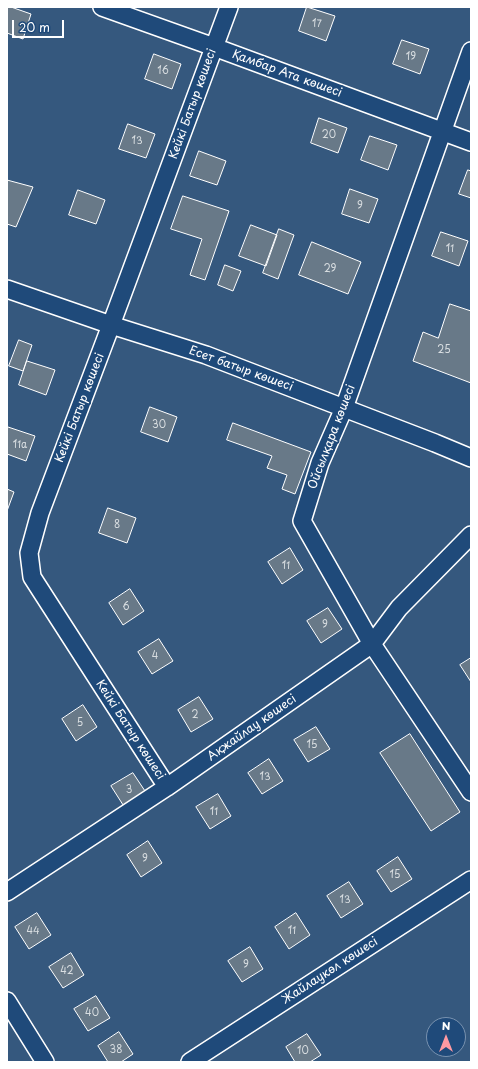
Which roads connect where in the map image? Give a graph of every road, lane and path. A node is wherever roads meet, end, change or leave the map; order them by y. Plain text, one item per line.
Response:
1 (102, 7) edge
2 (229, 7) edge
3 (214, 47) junction
4 (471, 51) edge
5 (443, 132) junction
6 (471, 142) edge
7 (7, 289) edge
8 (111, 325) junction
9 (344, 408) junction
10 (471, 458) edge
11 (471, 535) edge
12 (372, 644) junction
13 (167, 787) junction
14 (471, 792) edge
15 (471, 880) edge
16 (7, 892) edge
17 (7, 1001) edge
18 (45, 1062) edge
19 (190, 1062) edge

1 - 3 street, Қамбар Ата көшесі
2 - 3 street, Кейкі Батыр көшесі
3 - 5 street, Қамбар Ата көшесі
3 - 8 street, Кейкі Батыр көшесі
4 - 5 street, Ойсылқара көшесі
5 - 6 street, Қамбар Ата көшесі
5 - 9 street, Ойсылқара көшесі
7 - 8 street, Есет батыр көшесі
8 - 9 street, Есет батыр көшесі
8 - 13 street, Кейкі Батыр көшесі
9 - 10 street, Есет батыр көшесі
9 - 12 street, Ойсылқара көшесі
11 - 12 street, Ақжайлау көшесі
12 - 13 street, Ақжайлау көшесі
12 - 14 street, Ойсылқара көшесі
13 - 16 street, Ақжайлау көшесі
15 - 19 street, Жайлаукөл көшесі
17 - 18 street

